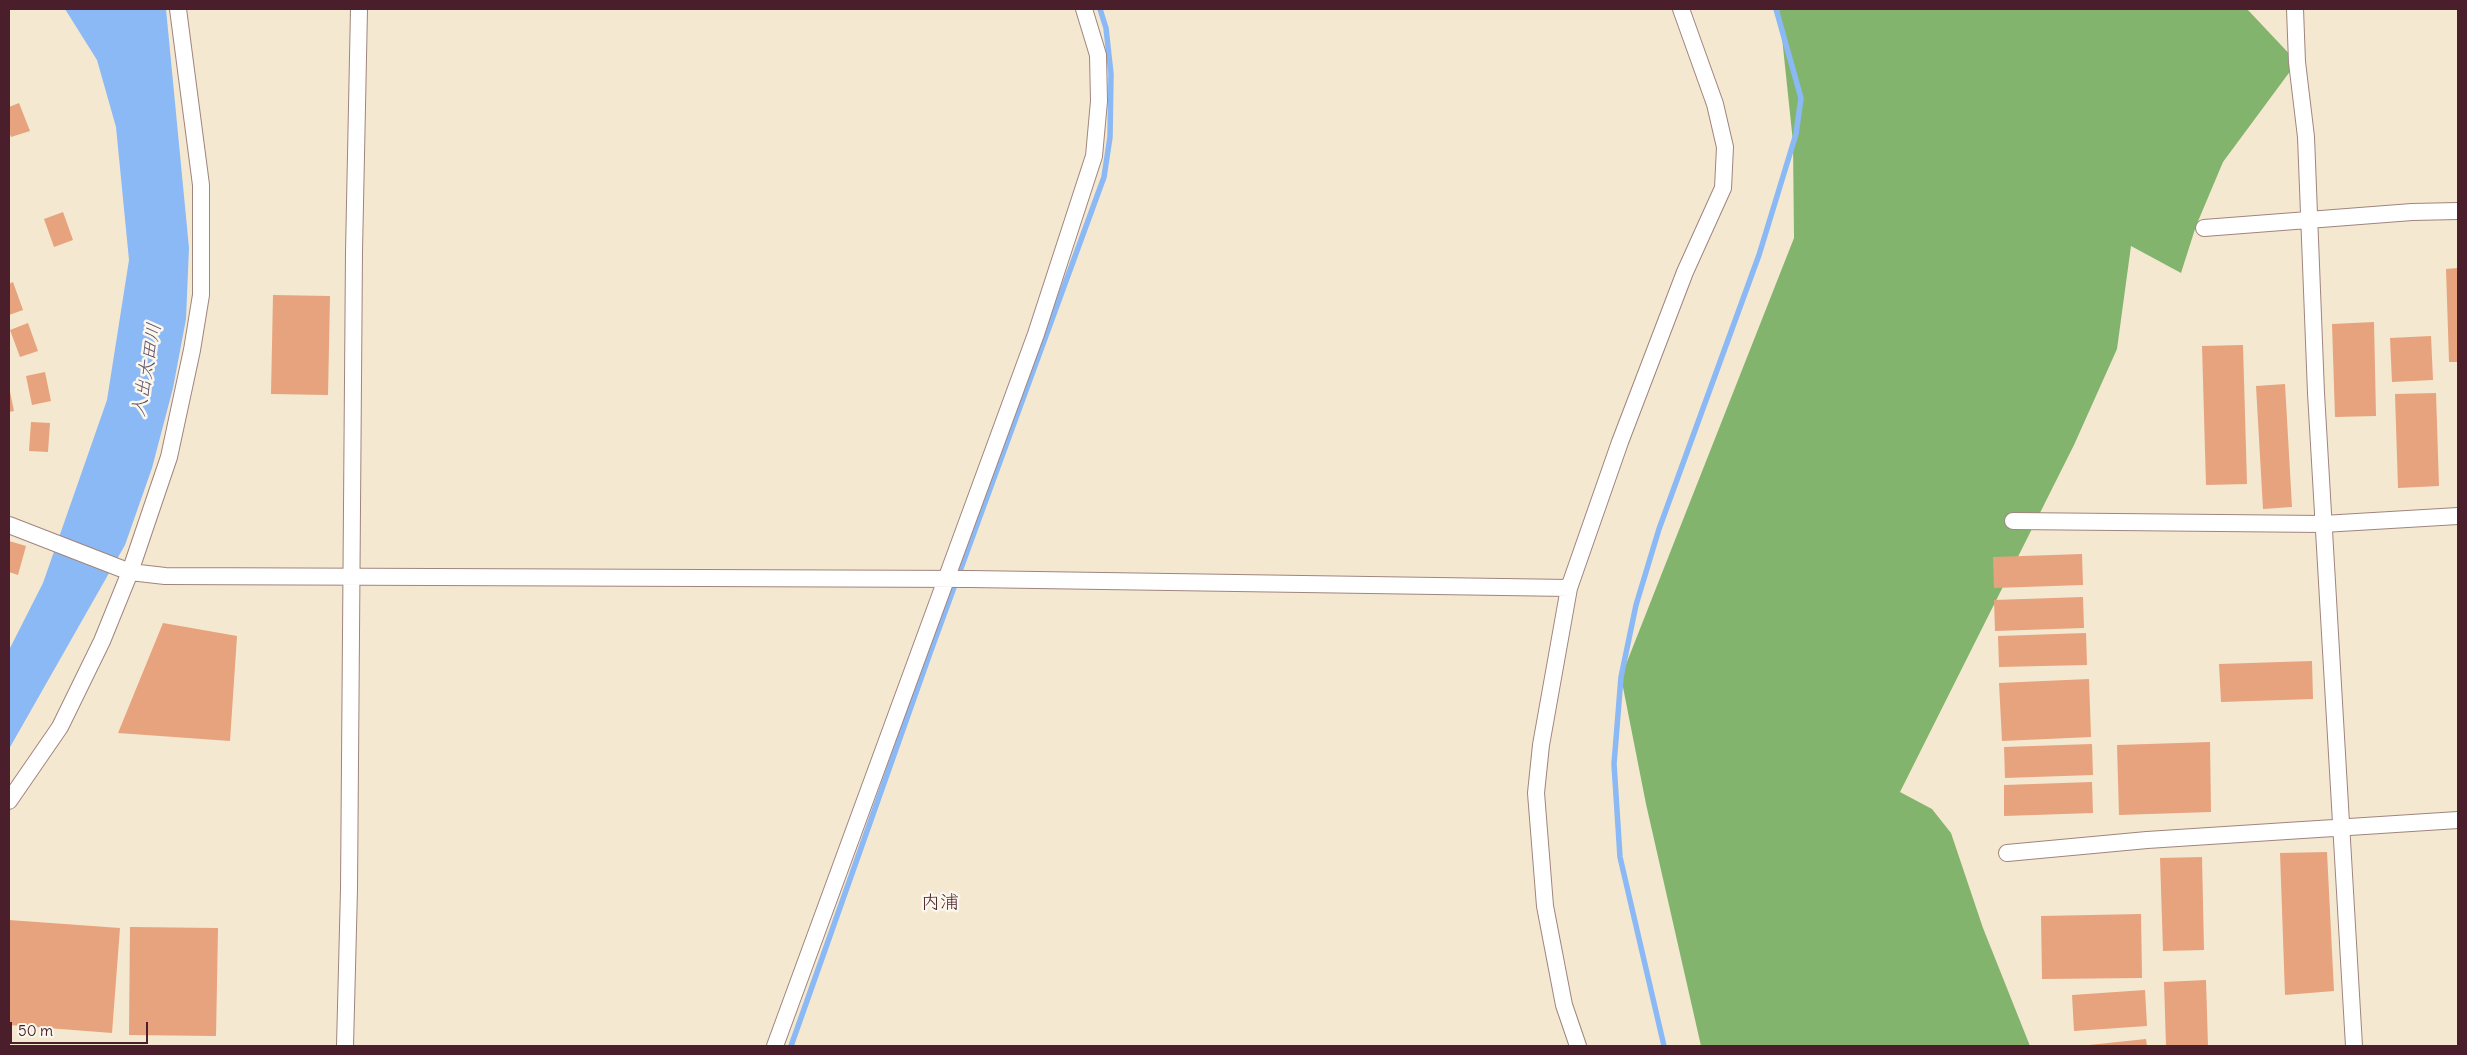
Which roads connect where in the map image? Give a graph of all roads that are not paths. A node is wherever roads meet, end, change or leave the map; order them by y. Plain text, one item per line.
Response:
1 (178, 9) edge
2 (359, 9) edge
3 (1084, 9) edge
4 (1681, 9) edge
5 (2295, 9) edge
6 (2458, 211) edge
7 (2309, 221) junction
8 (2204, 228) dead end
9 (2458, 516) edge
10 (2013, 521) dead end
11 (2323, 524) junction
12 (9, 526) edge
13 (130, 572) junction
14 (353, 576) junction
15 (946, 580) junction
16 (1569, 588) junction
17 (9, 801) edge
18 (2458, 820) edge
19 (2341, 828) junction
20 (2007, 853) dead end
21 (345, 1046) edge
22 (774, 1046) edge
23 (1578, 1046) edge
24 (2354, 1046) edge

1 - 13 street
2 - 14 street
3 - 15 street
4 - 16 street
5 - 7 street
6 - 7 street
7 - 8 street
7 - 11 street
9 - 11 street
10 - 11 street
11 - 19 street
12 - 13 street
13 - 14 street
13 - 17 street
14 - 15 street
14 - 21 street
15 - 16 street
15 - 22 street
16 - 23 street
18 - 19 street
19 - 20 street
19 - 24 street

